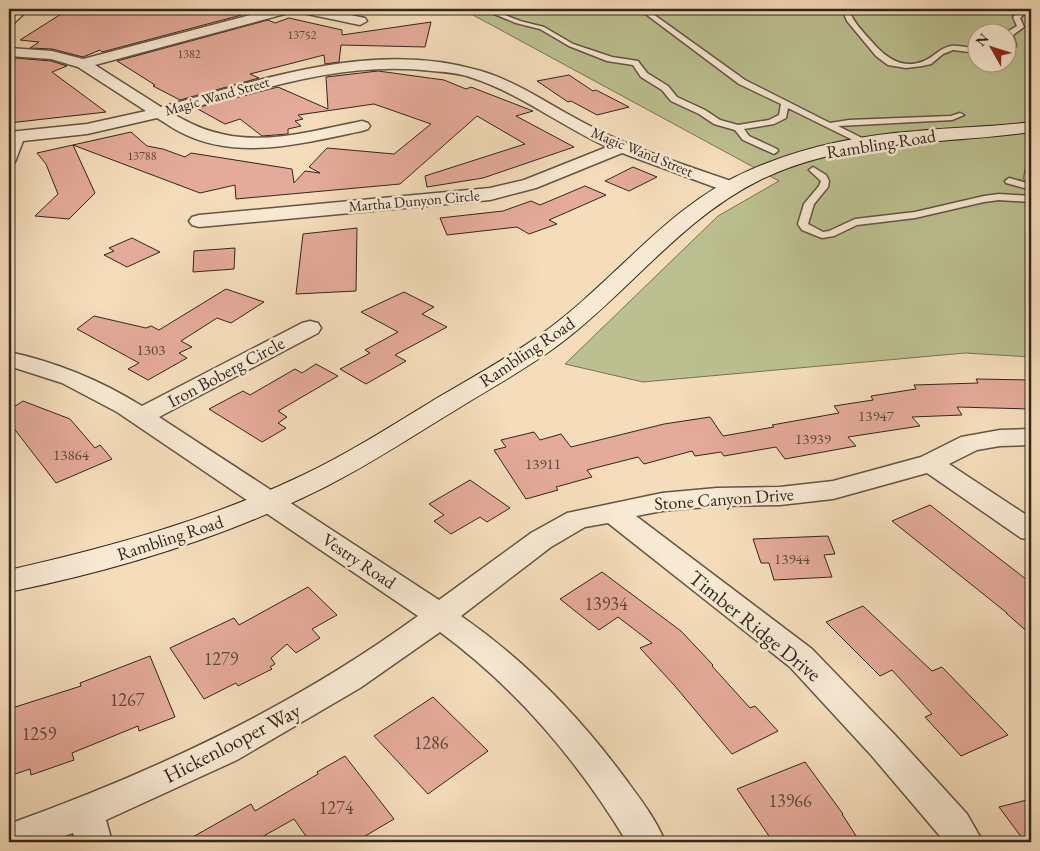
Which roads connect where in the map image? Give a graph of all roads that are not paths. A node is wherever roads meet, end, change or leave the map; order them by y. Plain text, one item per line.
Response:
1 (22, 9) edge
2 (287, 9) edge
3 (303, 9) edge
4 (485, 9) edge
5 (642, 9) edge
6 (844, 9) edge
7 (1026, 9) edge
8 (9, 20) edge
9 (360, 21) dead end
10 (1018, 29) edge
11 (968, 50) edge
12 (9, 52) edge
13 (83, 64) junction
14 (784, 104) junction
15 (160, 112) junction
16 (960, 115) dead end
17 (831, 125) junction
18 (362, 126) dead end
19 (1031, 127) edge
20 (738, 128) junction
21 (12, 136) edge
22 (865, 143) junction
23 (622, 147) junction
24 (774, 151) dead end
25 (9, 158) edge
26 (813, 170) dead end
27 (1009, 181) dead end
28 (731, 187) junction
29 (1031, 187) edge
30 (1031, 199) edge
31 (199, 221) dead end
32 (310, 328) dead end
33 (9, 359) edge
34 (141, 416) junction
35 (1031, 437) edge
36 (930, 463) junction
37 (270, 501) junction
38 (612, 512) junction
39 (1031, 532) edge
40 (9, 581) edge
41 (438, 615) junction
42 (90, 827) edge
43 (9, 840) edge
44 (647, 842) edge
45 (965, 842) edge

1 - 8 street
2 - 13 street
3 - 9 street
4 - 20 lane
5 - 14 lane
6 - 11 lane
7 - 10 lane
12 - 13 street
13 - 15 street
14 - 17 lane
14 - 20 lane
15 - 18 street
15 - 21 street, Magic Wand Street
15 - 23 street, Magic Wand Street
16 - 17 lane
17 - 22 lane
19 - 22 street, Rambling Road
20 - 24 lane
21 - 25 street
22 - 28 street, Rambling Road
23 - 28 street, Magic Wand Street
23 - 31 street, Martha Dunyon Circle
26 - 30 lane
27 - 29 lane
28 - 37 street, Rambling Road
32 - 34 street, Iron Boberg Circle
33 - 34 street, Vestry Road
34 - 37 street, Vestry Road
35 - 36 street, Stone Canyon Drive
36 - 38 street, Stone Canyon Drive
36 - 39 street
37 - 40 street, Rambling Road
37 - 41 street, Vestry Road
38 - 41 street, Stone Canyon Drive
38 - 45 street, Timber Ridge Drive
41 - 42 street, Hickenlooper Way
41 - 44 street, Vestry Road
42 - 43 street, Hickenlooper Way

